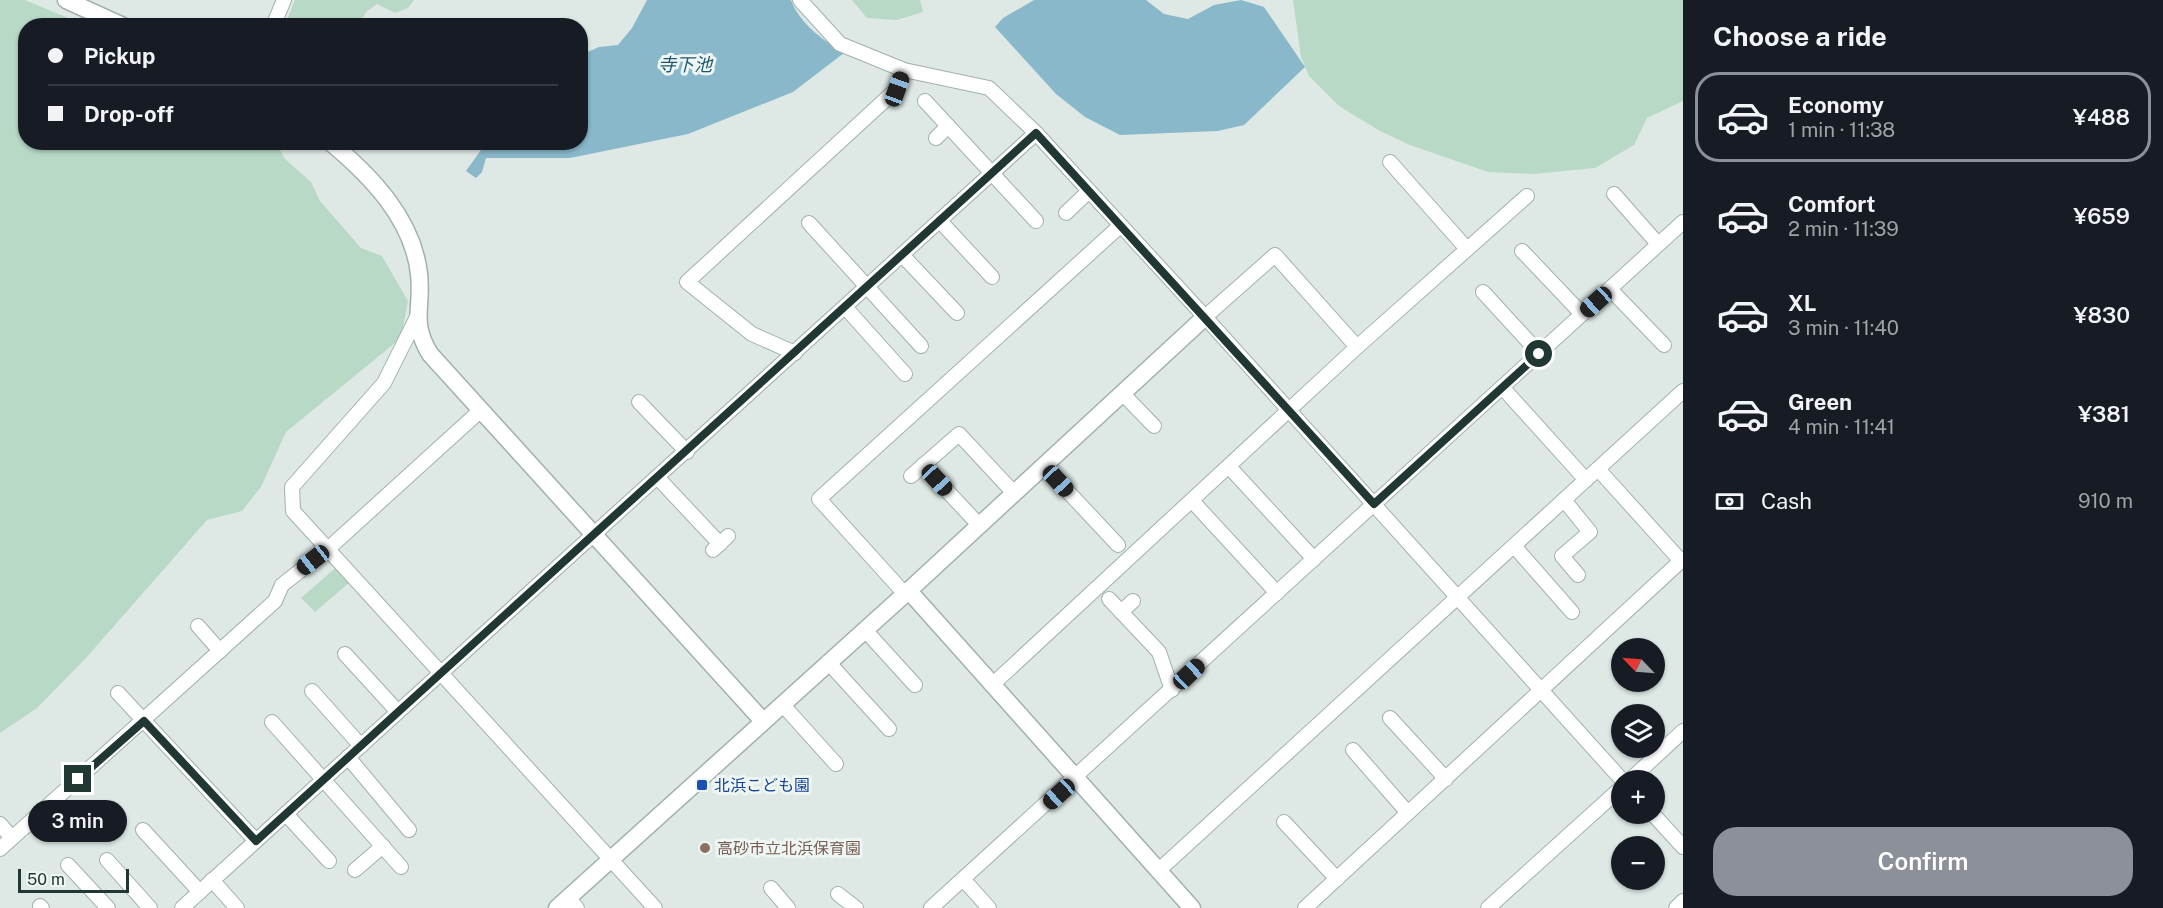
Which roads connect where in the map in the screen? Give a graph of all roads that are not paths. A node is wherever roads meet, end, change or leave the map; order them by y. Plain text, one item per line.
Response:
1 (66, 0) edge
2 (284, 0) edge
3 (800, 0) edge
4 (105, 18) edge
5 (276, 18) edge
6 (904, 70) junction
7 (925, 101) dead end
8 (948, 126) junction
9 (1036, 133) junction
10 (936, 138) dead end
11 (339, 150) edge
12 (1390, 162) dead end
13 (992, 174) junction
14 (1089, 191) junction
15 (1614, 194) dead end
16 (1519, 196) dead end
17 (1066, 213) dead end
18 (940, 221) junction
19 (1036, 221) dead end
20 (1683, 222) edge
21 (809, 223) dead end
22 (1120, 226) junction
23 (1658, 244) junction
24 (1467, 249) junction
25 (1522, 251) dead end
26 (902, 255) junction
27 (992, 278) dead end
28 (868, 287) junction
29 (1610, 289) junction
30 (1483, 292) dead end
31 (845, 307) junction
32 (957, 313) dead end
33 (1582, 314) junction
34 (1205, 316) junction
35 (417, 317) junction
36 (1664, 345) dead end
37 (921, 346) dead end
38 (1357, 347) junction
39 (795, 353) junction
40 (1539, 354) junction
41 (905, 374) dead end
42 (1502, 387) junction
43 (1683, 391) edge
44 (1122, 393) junction
45 (639, 402) dead end
46 (481, 410) junction
47 (1290, 411) junction
48 (1154, 426) dead end
49 (687, 452) junction
50 (923, 465) junction
51 (1043, 465) junction
52 (1598, 469) junction
53 (1233, 471) dead end
54 (911, 476) dead end
55 (658, 478) junction
56 (1586, 480) junction
57 (1013, 492) junction
58 (1564, 500) junction
59 (1195, 504) dead end
60 (1374, 504) junction
61 (979, 525) junction
62 (596, 535) junction
63 (720, 543) dead end
64 (1118, 545) dead end
65 (1514, 546) junction
66 (329, 548) junction
67 (1314, 559) junction
68 (1682, 560) edge
69 (1578, 575) dead end
70 (907, 592) junction
71 (1277, 593) junction
72 (1457, 598) junction
73 (1110, 599) dead end
74 (1133, 601) dead end
75 (1122, 612) junction
76 (1572, 612) dead end
77 (198, 626) dead end
78 (865, 630) junction
79 (220, 651) junction
80 (345, 654) dead end
81 (828, 663) junction
82 (442, 673) junction
83 (915, 685) dead end
84 (992, 685) junction
85 (1172, 690) junction
86 (312, 692) dead end
87 (1540, 692) junction
88 (118, 693) dead end
89 (782, 704) junction
90 (398, 712) junction
91 (1390, 718) dead end
92 (144, 721) junction
93 (763, 721) junction
94 (272, 722) dead end
95 (889, 729) dead end
96 (1683, 731) edge
97 (360, 746) junction
98 (1353, 750) dead end
99 (348, 757) junction
100 (836, 764) dead end
101 (1613, 770) edge
102 (1641, 770) edge
103 (1075, 779) junction
104 (1446, 779) junction
105 (324, 780) junction
106 (1611, 798) edge
107 (1408, 813) junction
108 (286, 814) junction
109 (1284, 822) dead end
110 (0, 824) edge
111 (1662, 824) edge
112 (143, 830) dead end
113 (409, 830) dead end
114 (12, 838) junction
115 (256, 841) junction
116 (383, 846) junction
117 (1683, 847) edge
118 (0, 849) edge
119 (611, 859) junction
120 (107, 861) dead end
121 (329, 861) dead end
122 (68, 865) dead end
123 (401, 867) dead end
124 (355, 870) dead end
125 (1158, 871) junction
126 (963, 879) junction
127 (1337, 879) junction
128 (212, 880) junction
129 (771, 888) dead end
130 (200, 892) junction
131 (838, 894) dead end
132 (1683, 902) edge
133 (567, 904) edge
134 (108, 908) edge
135 (150, 908) edge
136 (182, 908) edge
137 (237, 908) edge
138 (655, 908) edge
139 (788, 908) edge
140 (856, 908) edge
141 (931, 908) edge
142 (988, 908) edge
143 (1191, 908) edge
144 (1305, 908) edge
145 (1488, 908) edge
146 (1676, 908) edge

1 - 4 street
2 - 5 street
3 - 6 street
6 - 9 street
6 - 39 street
7 - 8 street
8 - 10 street
8 - 13 street
9 - 13 street
9 - 14 street
11 - 35 street
12 - 24 street
13 - 18 street
13 - 19 street
14 - 17 street
14 - 22 street
15 - 23 street
16 - 24 street
18 - 26 street
18 - 27 street
20 - 23 street
21 - 28 street
22 - 34 street
22 - 70 street
23 - 29 street
24 - 38 street
25 - 33 street
26 - 28 street
26 - 32 street
28 - 31 street
28 - 37 street
29 - 33 street
29 - 36 street
30 - 40 street
31 - 39 street
31 - 41 street
33 - 40 street
34 - 38 street
34 - 44 street
34 - 47 street
35 - 46 street
35 - 66 street
38 - 47 street
39 - 49 street
40 - 42 street
42 - 56 street
42 - 60 street
43 - 52 street
44 - 48 street
44 - 51 street
45 - 49 street
46 - 62 street
46 - 66 street
47 - 60 street
47 - 84 street
49 - 55 street
50 - 54 street
50 - 57 street
50 - 61 street
51 - 57 street
51 - 64 street
52 - 56 street
52 - 68 street
53 - 67 street
55 - 62 street
55 - 63 street
56 - 58 street
57 - 61 street
58 - 65 street
58 - 69 street
59 - 71 street
60 - 67 street
60 - 72 street
61 - 70 street
62 - 82 street
62 - 93 street
65 - 72 street
65 - 76 street
66 - 79 street
66 - 82 street
67 - 71 street
68 - 87 street
70 - 78 street
70 - 84 street
71 - 85 street
72 - 87 street
72 - 125 street
73 - 75 street
74 - 75 street
75 - 85 street
77 - 79 street
78 - 81 street
78 - 83 street
79 - 92 street
80 - 90 street
81 - 89 street
81 - 95 street
82 - 90 street
82 - 119 street
84 - 103 street
85 - 103 street
86 - 97 street
87 - 101 street
87 - 104 street
88 - 92 street
89 - 93 street
89 - 100 street
90 - 97 street
91 - 104 street
92 - 114 street
92 - 115 street
93 - 119 street
94 - 105 street
96 - 102 street
97 - 99 street
98 - 107 street
99 - 105 street
99 - 113 street
103 - 125 street
103 - 126 street
104 - 107 street
105 - 108 street
105 - 116 street
106 - 145 street
107 - 127 street
108 - 115 street
108 - 121 street
109 - 127 street
110 - 114 street
111 - 117 street
112 - 130 street
114 - 118 street
115 - 128 street
116 - 123 street
116 - 124 street
119 - 133 street
119 - 138 street
120 - 135 street
122 - 134 street
125 - 143 street
126 - 141 street
126 - 142 street
127 - 144 street
128 - 130 street
128 - 137 street
129 - 139 street
130 - 136 street
131 - 140 street
132 - 146 street

